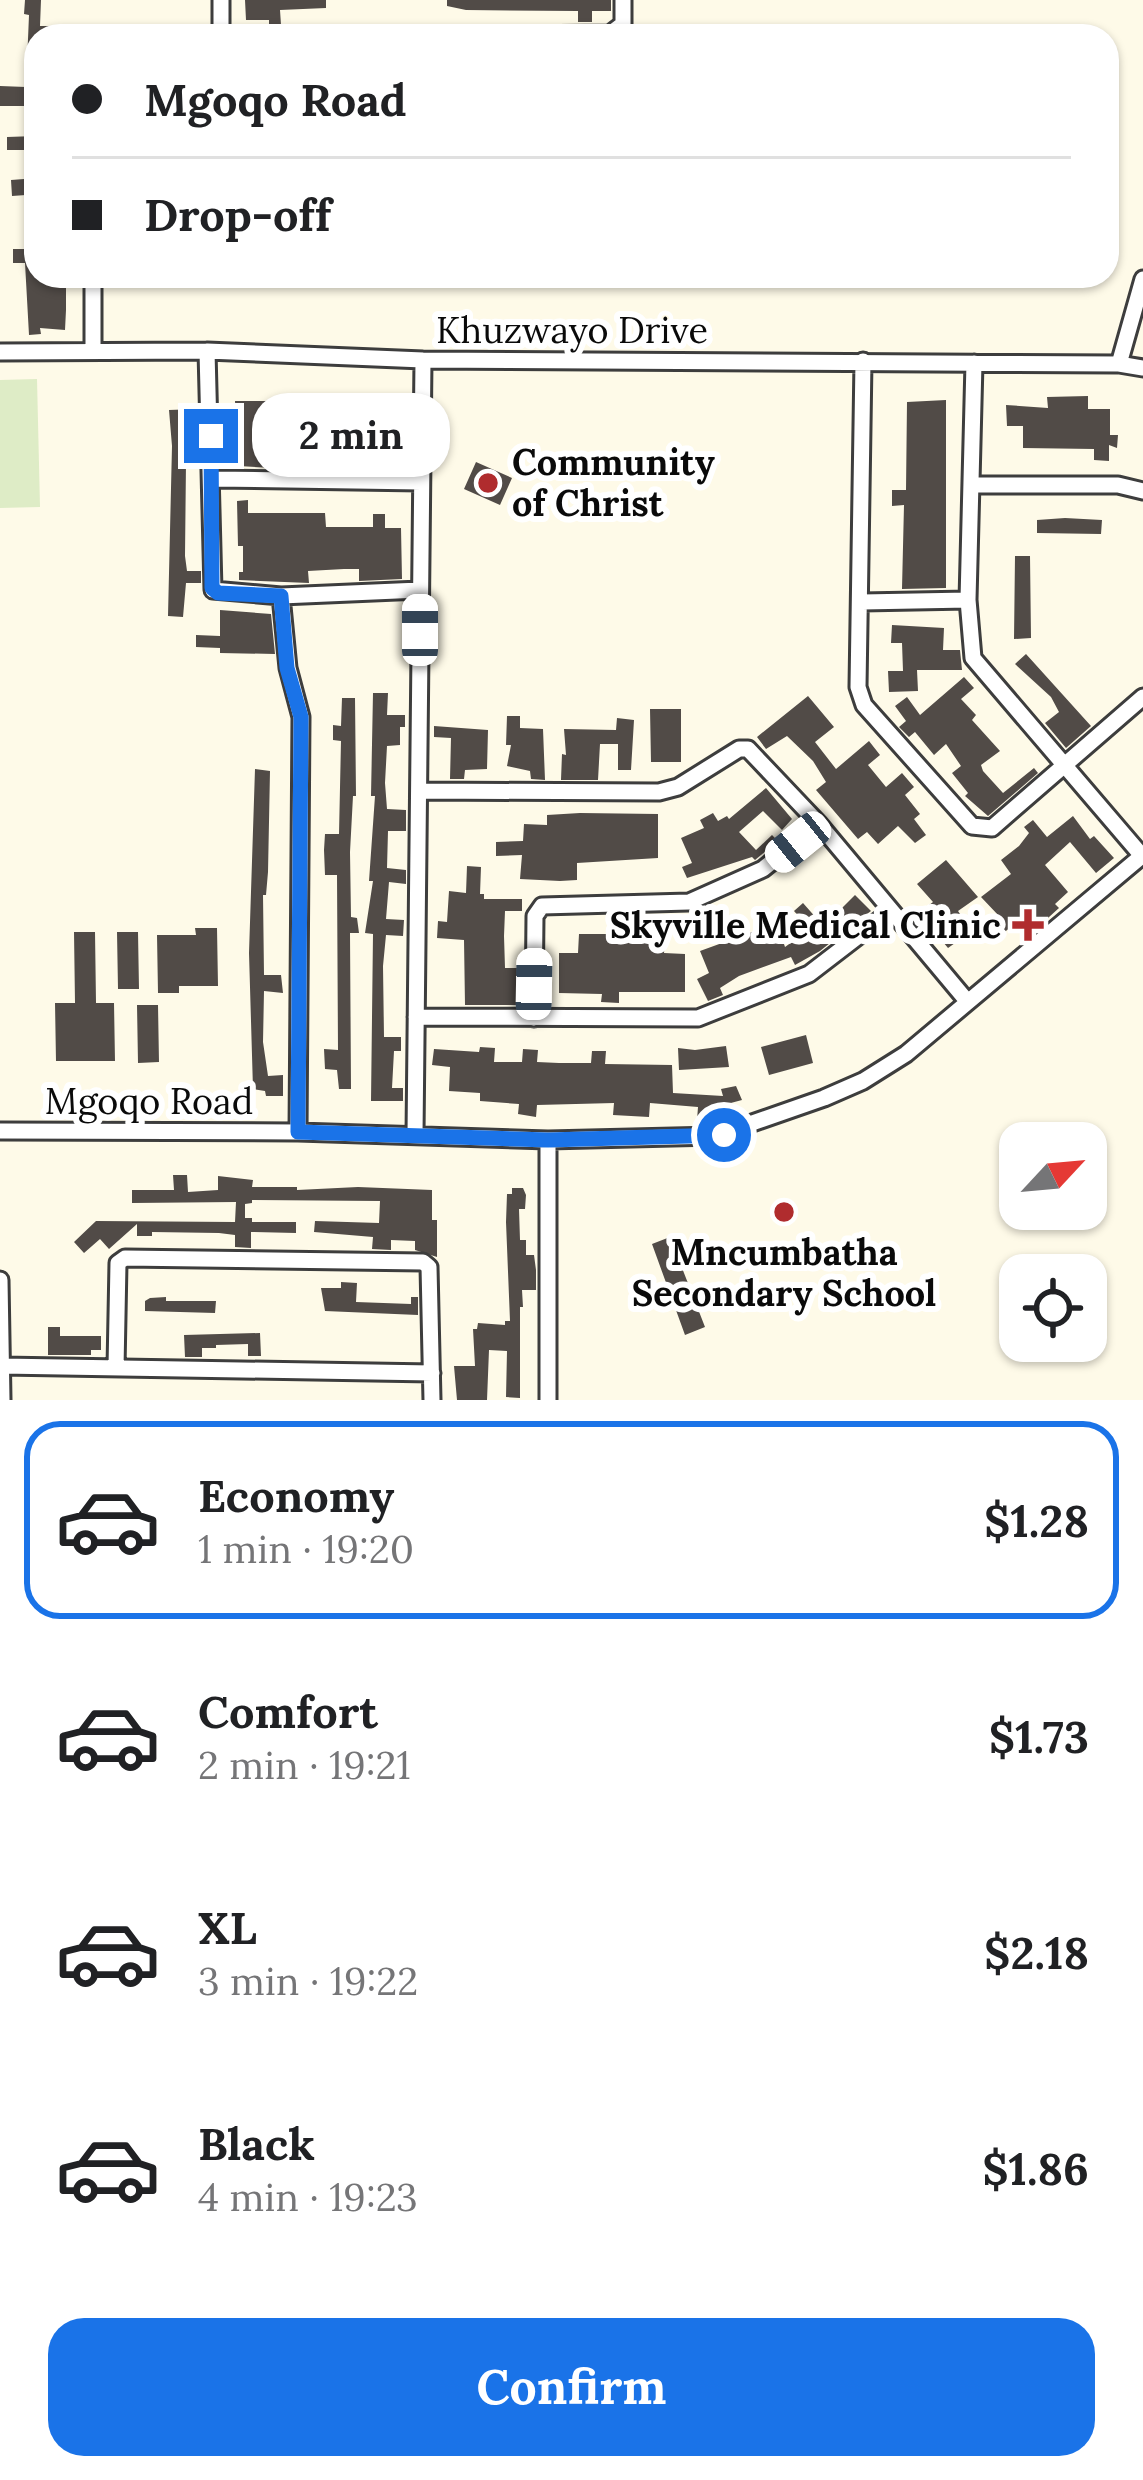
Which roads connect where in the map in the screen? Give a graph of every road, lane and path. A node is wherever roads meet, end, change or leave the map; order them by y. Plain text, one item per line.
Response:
1 (1143, 279) edge
2 (93, 288) edge
3 (93, 350) junction
4 (207, 351) junction
5 (0, 352) edge
6 (423, 360) junction
7 (863, 361) junction
8 (974, 363) junction
9 (1119, 364) junction
10 (1143, 368) edge
11 (213, 479) junction
12 (422, 482) junction
13 (971, 484) junction
14 (1143, 491) edge
15 (420, 590) junction
16 (281, 596) junction
17 (968, 600) junction
18 (862, 602) junction
19 (1143, 697) edge
20 (1065, 765) junction
21 (419, 790) junction
22 (819, 824) junction
23 (1143, 856) edge
24 (891, 910) junction
25 (967, 1001) junction
26 (416, 1017) junction
27 (534, 1018) junction
28 (0, 1131) edge
29 (298, 1132) junction
30 (415, 1135) junction
31 (548, 1140) junction
32 (0, 1280) edge
33 (2, 1366) edge
34 (116, 1368) junction
35 (432, 1373) junction
36 (2, 1400) edge
37 (432, 1400) edge
38 (548, 1400) edge

1 - 9 street
2 - 3 street
3 - 4 street, Khuzwayo Drive
3 - 5 street, Khuzwayo Drive
4 - 6 street, Khuzwayo Drive
4 - 11 street
6 - 7 street, Khuzwayo Drive
6 - 12 street
7 - 8 street, Khuzwayo Drive
7 - 18 street
8 - 9 street, Khuzwayo Drive
8 - 13 street
9 - 10 street, Khuzwayo Drive
11 - 12 street
11 - 16 street
12 - 15 street
13 - 14 street
13 - 17 street
15 - 16 street
15 - 21 street
16 - 29 street
17 - 18 street
17 - 20 street
18 - 20 street
19 - 20 street
20 - 23 street
21 - 22 street
21 - 26 street
22 - 24 street
22 - 27 street
23 - 25 street, Mgoqo Road
24 - 25 street
24 - 27 street
25 - 31 street, Mgoqo Road
26 - 27 street
26 - 30 street
28 - 29 street, Mgoqo Road
29 - 30 street, Mgoqo Road
30 - 31 street, Mgoqo Road
31 - 38 street
32 - 33 street
33 - 34 street
33 - 36 street
34 - 35 street
34 - 35 street
35 - 37 street

